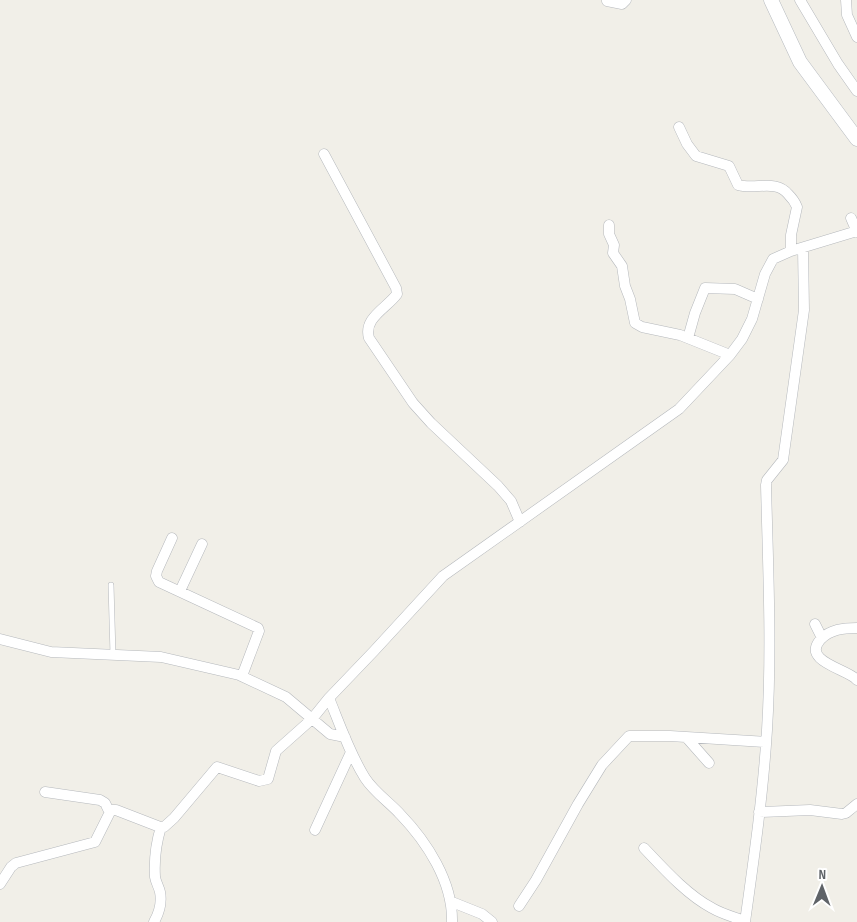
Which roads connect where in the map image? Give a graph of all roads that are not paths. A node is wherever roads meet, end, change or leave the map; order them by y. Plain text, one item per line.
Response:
1 (626, 0) edge
2 (771, 0) edge
3 (800, 0) edge
4 (846, 0) edge
5 (607, 1) edge
6 (857, 37) edge
7 (857, 91) edge
8 (679, 127) dead end
9 (857, 139) edge
10 (324, 154) dead end
11 (851, 218) dead end
12 (609, 225) dead end
13 (852, 231) edge
14 (803, 248) junction
15 (790, 251) junction
16 (758, 299) junction
17 (688, 338) junction
18 (730, 355) junction
19 (520, 522) junction
20 (172, 538) dead end
21 (202, 544) dead end
22 (111, 585) dead end
23 (180, 592) junction
24 (815, 624) dead end
25 (857, 628) edge
26 (822, 638) junction
27 (0, 639) edge
28 (112, 656) junction
29 (242, 676) junction
30 (857, 680) edge
31 (329, 698) junction
32 (312, 719) junction
33 (345, 737) junction
34 (686, 737) junction
35 (766, 742) junction
36 (351, 752) junction
37 (709, 763) dead end
38 (45, 792) dead end
39 (855, 808) edge
40 (109, 811) junction
41 (759, 812) junction
42 (161, 827) junction
43 (315, 830) dead end
44 (644, 848) dead end
45 (0, 884) edge
46 (452, 902) junction
47 (519, 906) dead end
48 (154, 922) edge
49 (452, 922) edge
50 (492, 922) edge
51 (745, 922) edge

1 - 5 street
2 - 9 main road
3 - 7 street
4 - 6 street
8 - 15 street
10 - 19 street
11 - 13 street
12 - 17 street
13 - 14 street
14 - 15 street
14 - 35 street
15 - 16 street
16 - 17 street
16 - 18 street
17 - 18 street
18 - 19 street
19 - 31 street
20 - 23 street
21 - 23 street
22 - 28 lane
23 - 29 street
24 - 26 street
25 - 26 street
26 - 30 street
27 - 28 street
28 - 29 street
29 - 32 street
31 - 32 street
31 - 33 street
32 - 33 street
32 - 42 street
33 - 36 street
34 - 35 street
34 - 37 street
34 - 47 street
35 - 41 street
36 - 43 street
36 - 46 street
38 - 40 street
39 - 41 street
40 - 42 street
40 - 45 street
41 - 51 street
42 - 48 street
44 - 51 street
46 - 49 street
46 - 50 street

